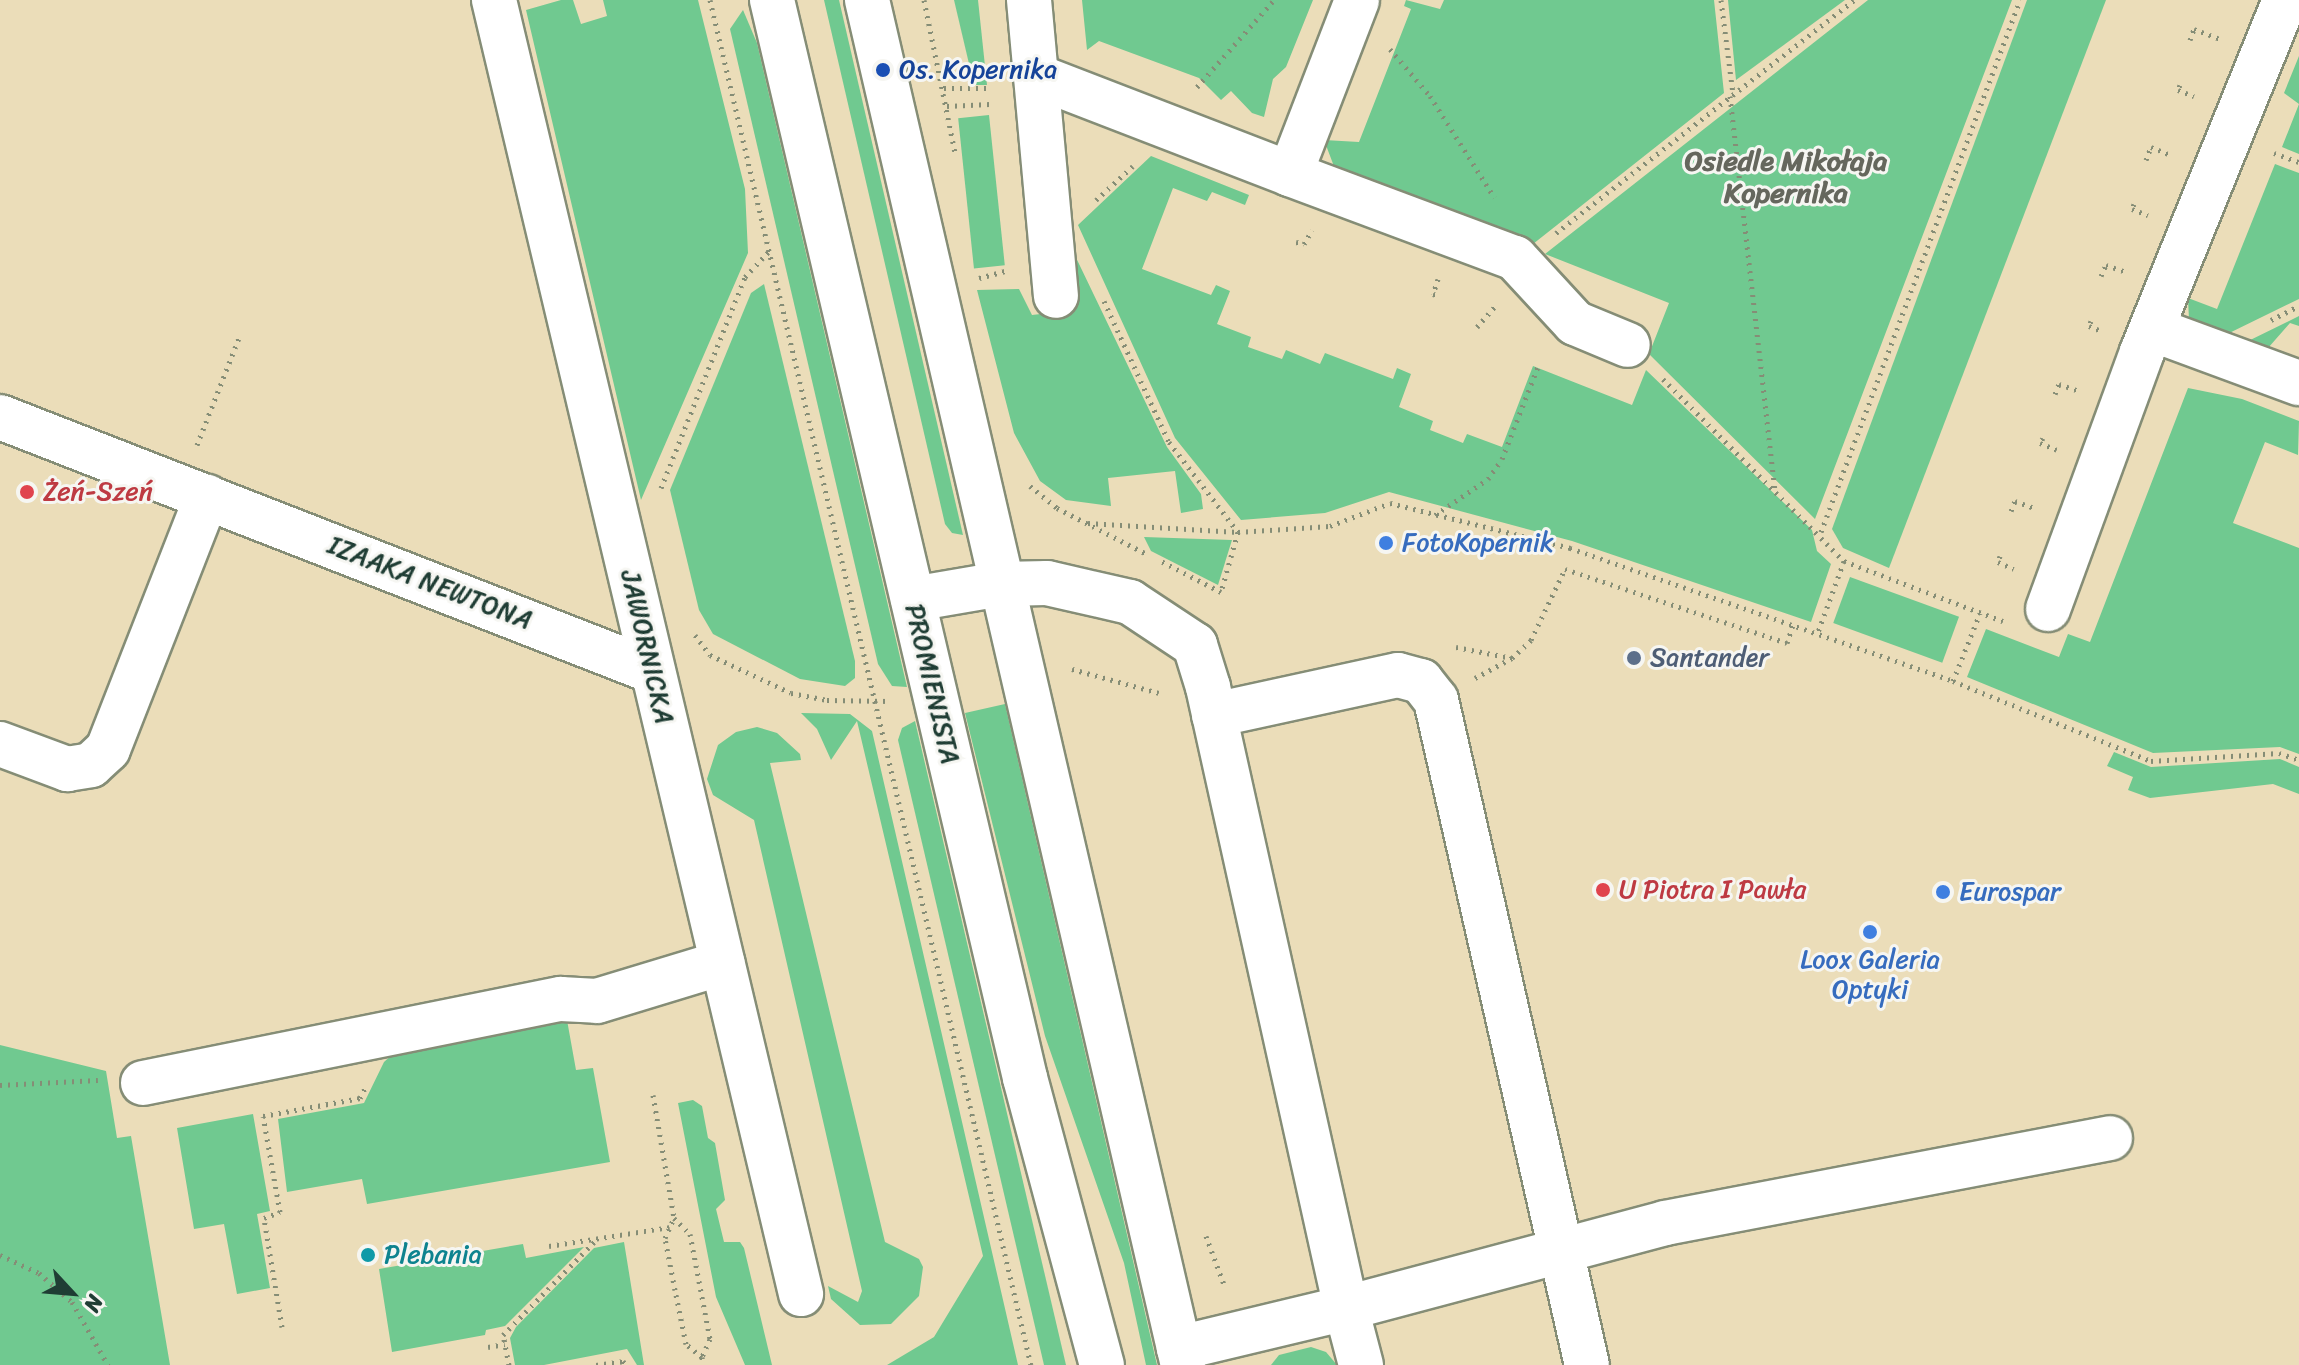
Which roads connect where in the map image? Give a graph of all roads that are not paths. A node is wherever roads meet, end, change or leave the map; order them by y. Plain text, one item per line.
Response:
1 (494, 0) edge
2 (772, 0) edge
3 (867, 0) edge
4 (1029, 0) edge
5 (2285, 0) edge
6 (1352, 13) edge
7 (1036, 76) junction
8 (1290, 174) junction
9 (1056, 296) dead end
10 (2152, 329) junction
11 (1628, 345) road end
12 (2299, 383) edge
13 (0, 417) edge
14 (199, 478) junction
15 (1001, 584) junction
16 (913, 599) junction
17 (2048, 609) dead end
18 (652, 671) junction
19 (1214, 715) junction
20 (0, 744) edge
21 (722, 963) junction
22 (143, 1083) road end
23 (2110, 1138) dead end
24 (1560, 1252) junction
25 (801, 1294) dead end
26 (1346, 1308) junction
27 (1181, 1357) edge
28 (1102, 1365) edge
29 (1361, 1365) edge
30 (1587, 1365) edge

1 - 18 street, JAWORNICKA
2 - 16 street, PROMIENISTA
3 - 15 street
4 - 7 street
5 - 10 street
6 - 8 street
7 - 8 street
7 - 9 street
8 - 11 street
10 - 12 street
10 - 17 street
13 - 14 street, IZAAKA NEWTONA
14 - 18 street, IZAAKA NEWTONA
14 - 20 street
15 - 16 street
15 - 19 street
15 - 27 street
16 - 28 street, PROMIENISTA
18 - 21 street, JAWORNICKA
19 - 24 street
19 - 26 street
21 - 22 street
21 - 25 street, JAWORNICKA
23 - 24 street
24 - 26 street
24 - 30 street
26 - 27 street
26 - 29 street

